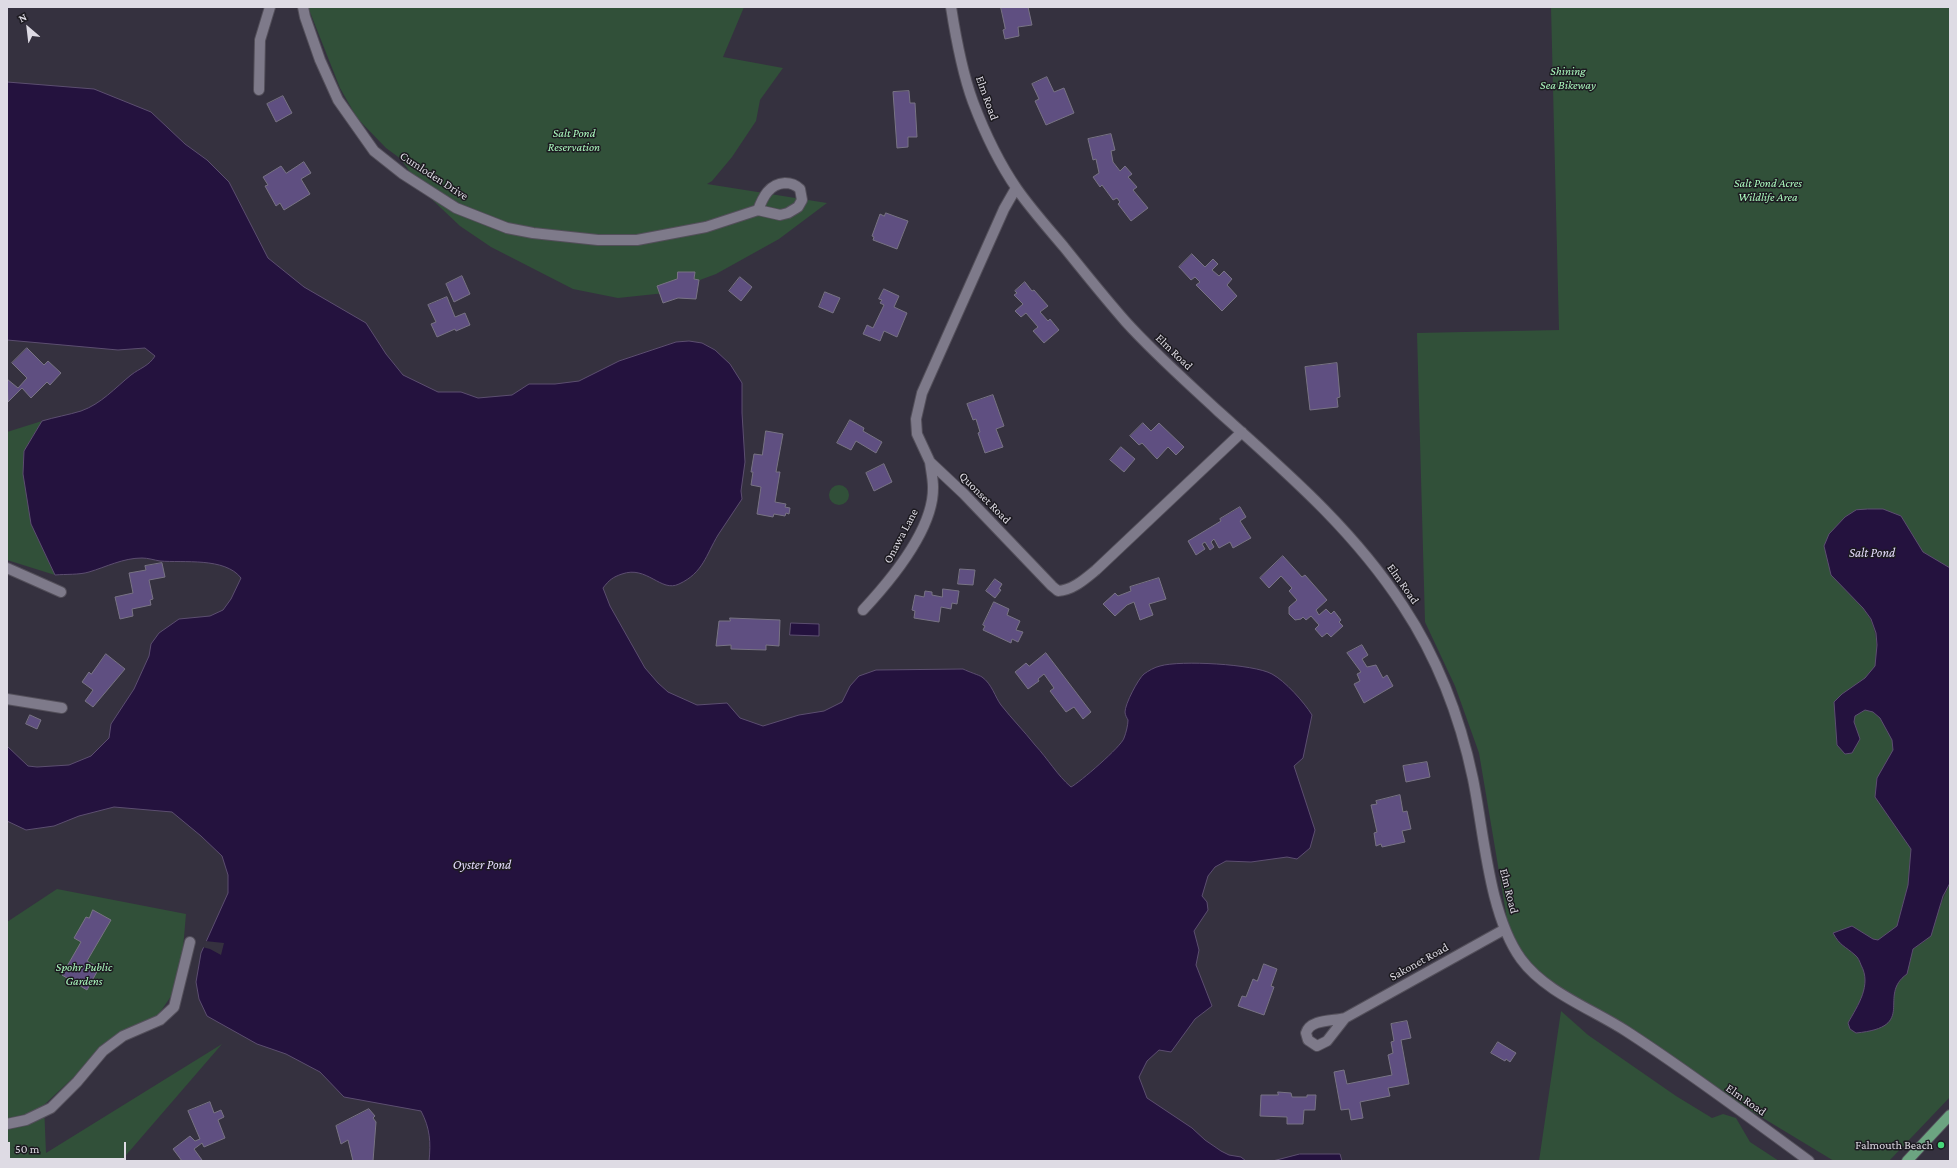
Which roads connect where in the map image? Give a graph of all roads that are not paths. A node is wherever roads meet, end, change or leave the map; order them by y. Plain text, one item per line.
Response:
1 (270, 7) edge
2 (304, 7) edge
3 (951, 7) edge
4 (258, 90) dead end
5 (1016, 188) junction
6 (758, 210) dead end
7 (1242, 432) junction
8 (930, 462) junction
9 (7, 568) edge
10 (61, 592) dead end
11 (863, 610) dead end
12 (7, 699) edge
13 (62, 708) dead end
14 (1505, 929) junction
15 (190, 942) dead end
16 (1345, 1018) dead end
17 (1950, 1115) edge
18 (7, 1124) edge
19 (1809, 1161) edge
20 (1907, 1161) edge

1 - 4 street
2 - 6 street, Cumloden Drive
3 - 5 street, Elm Road
5 - 7 street, Elm Road
5 - 8 street, Quonset Road
7 - 8 street, Quonset Road
7 - 14 street, Elm Road
8 - 11 street, Onawa Lane
9 - 10 street
12 - 13 street
14 - 16 street, Sakonet Road
14 - 19 street, Elm Road
15 - 18 street
17 - 20 main road

